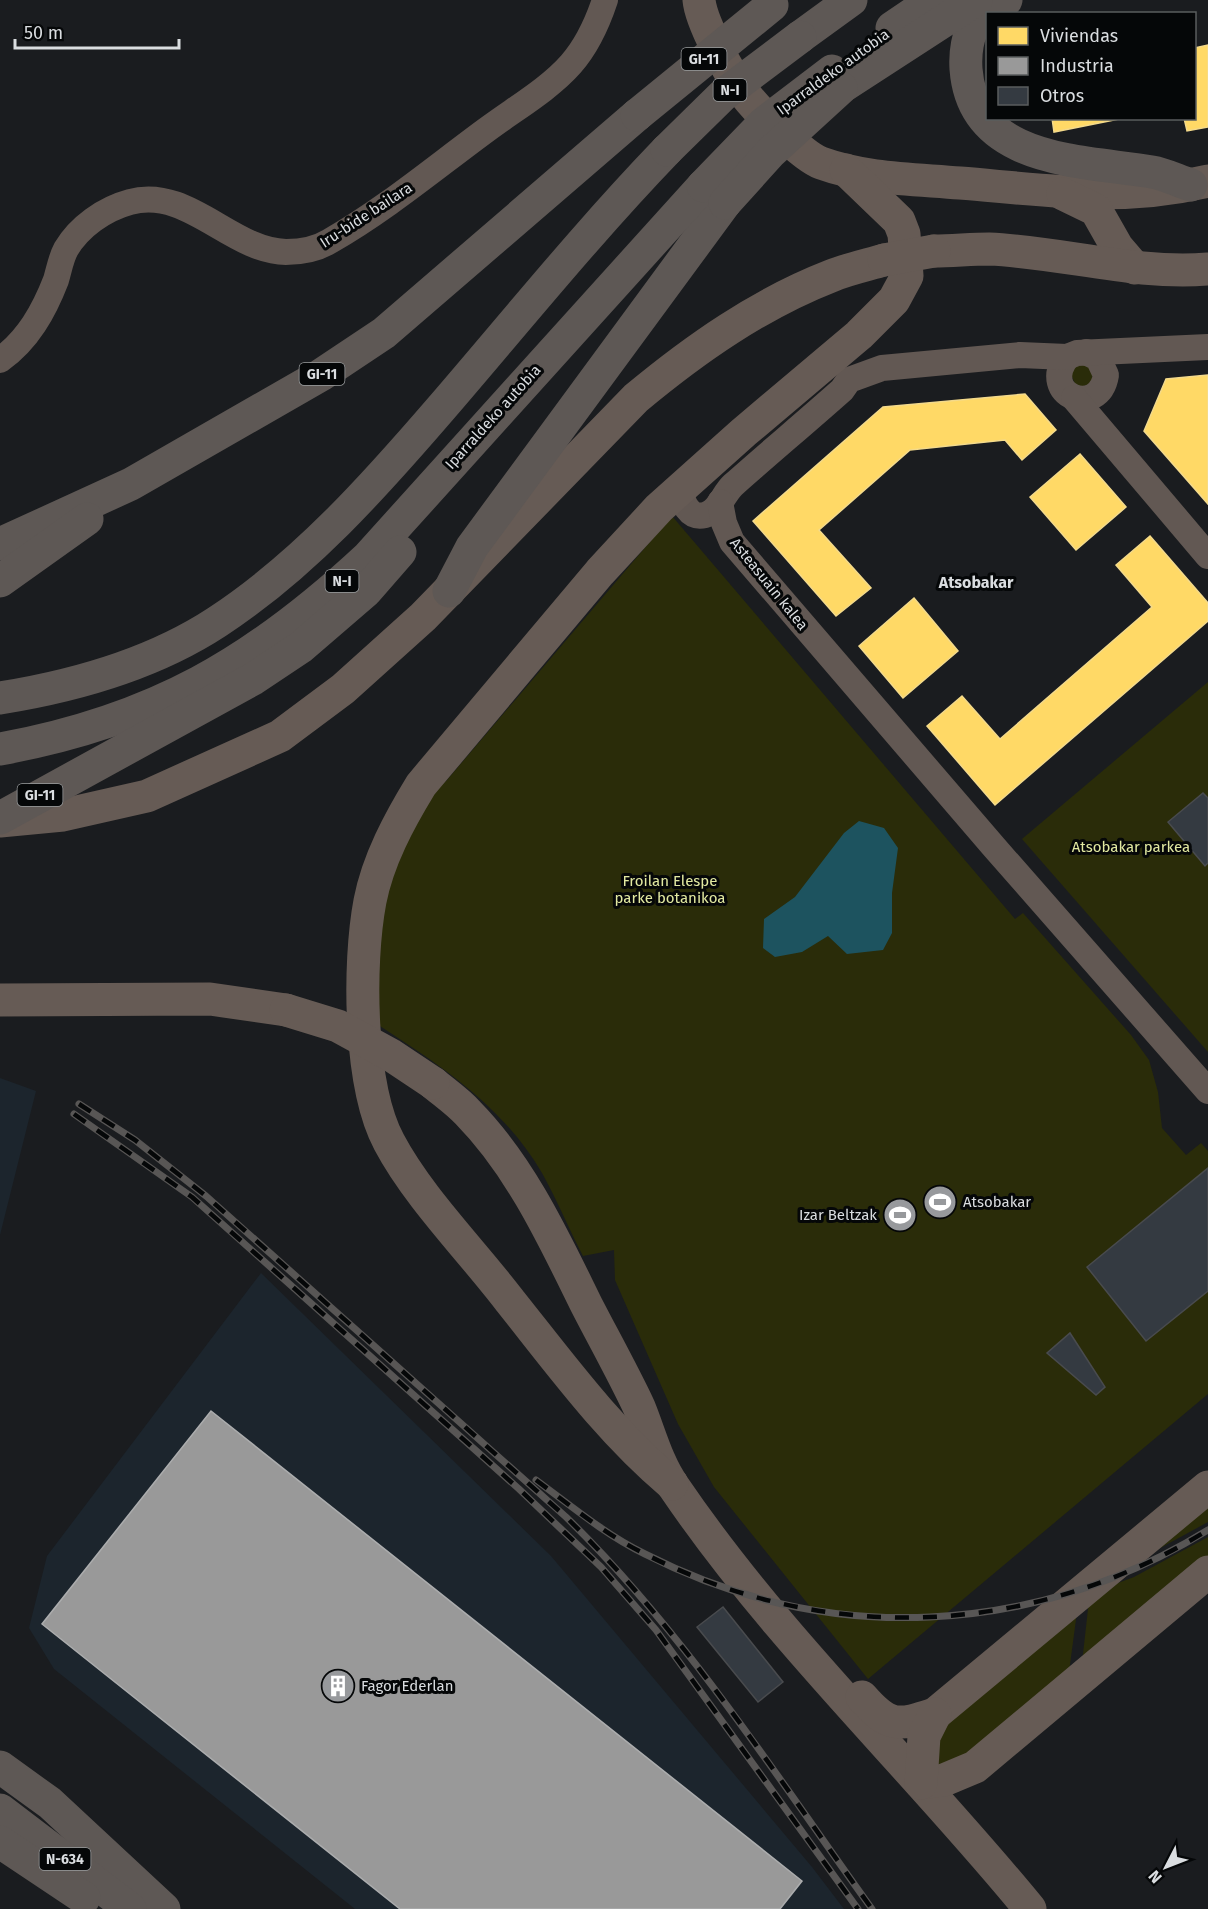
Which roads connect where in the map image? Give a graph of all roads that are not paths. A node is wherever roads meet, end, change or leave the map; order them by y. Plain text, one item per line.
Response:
1 (605, 0) edge
2 (699, 0) edge
3 (851, 0) edge
4 (933, 0) edge
5 (976, 0) edge
6 (1006, 0) edge
7 (776, 3) edge
8 (989, 12) edge
9 (986, 14) edge
10 (838, 78) junction
11 (846, 170) junction
12 (1199, 183) edge
13 (714, 194) junction
14 (1063, 194) junction
15 (1135, 268) junction
16 (1208, 269) edge
17 (602, 296) junction
18 (1208, 347) edge
19 (0, 360) edge
20 (1071, 362) junction
21 (838, 370) junction
22 (1074, 398) junction
23 (131, 484) junction
24 (679, 489) junction
25 (720, 502) junction
26 (0, 544) edge
27 (1208, 556) edge
28 (0, 581) edge
29 (449, 591) junction
30 (0, 698) edge
31 (0, 749) edge
32 (0, 819) edge
33 (0, 1000) edge
34 (1208, 1091) edge
35 (639, 1408) junction
36 (672, 1484) junction
37 (1208, 1487) edge
38 (1208, 1572) edge
39 (935, 1714) junction
40 (0, 1767) edge
41 (921, 1783) junction
42 (0, 1810) edge
43 (0, 1842) edge
44 (103, 1909) edge
45 (130, 1909) edge
46 (164, 1909) edge
47 (1030, 1909) edge

1 - 19 street, Iru-bide bailara
2 - 11 street
3 - 30 highway, N-I, bridge
4 - 10 highway, Iparraldeko autobia / N-I
5 - 10 highway
6 - 8 highway
7 - 23 highway, GI-11, bridge
9 - 12 highway
10 - 13 highway, Iparraldeko autobia / N-I, bridge
11 - 14 street
11 - 21 street
12 - 14 street
13 - 17 highway, Iparraldeko autobia / N-I
13 - 29 highway
14 - 15 street
15 - 16 street
15 - 29 street, bridge
17 - 31 highway, Iparraldeko autobia / N-I
17 - 32 highway, GI-11
18 - 20 street
20 - 21 street
20 - 22 street
20 - 22 street
21 - 24 street
21 - 25 street
22 - 27 street
23 - 26 highway
23 - 28 highway, GI-11
24 - 25 street
24 - 36 street
25 - 34 street, Asteasuain kalea
29 - 32 street
33 - 35 street, bridge
35 - 36 street
35 - 39 street
36 - 41 street
37 - 39 street
38 - 41 street
39 - 41 street
40 - 46 highway
41 - 47 street
42 - 45 highway, N-634
43 - 44 highway

